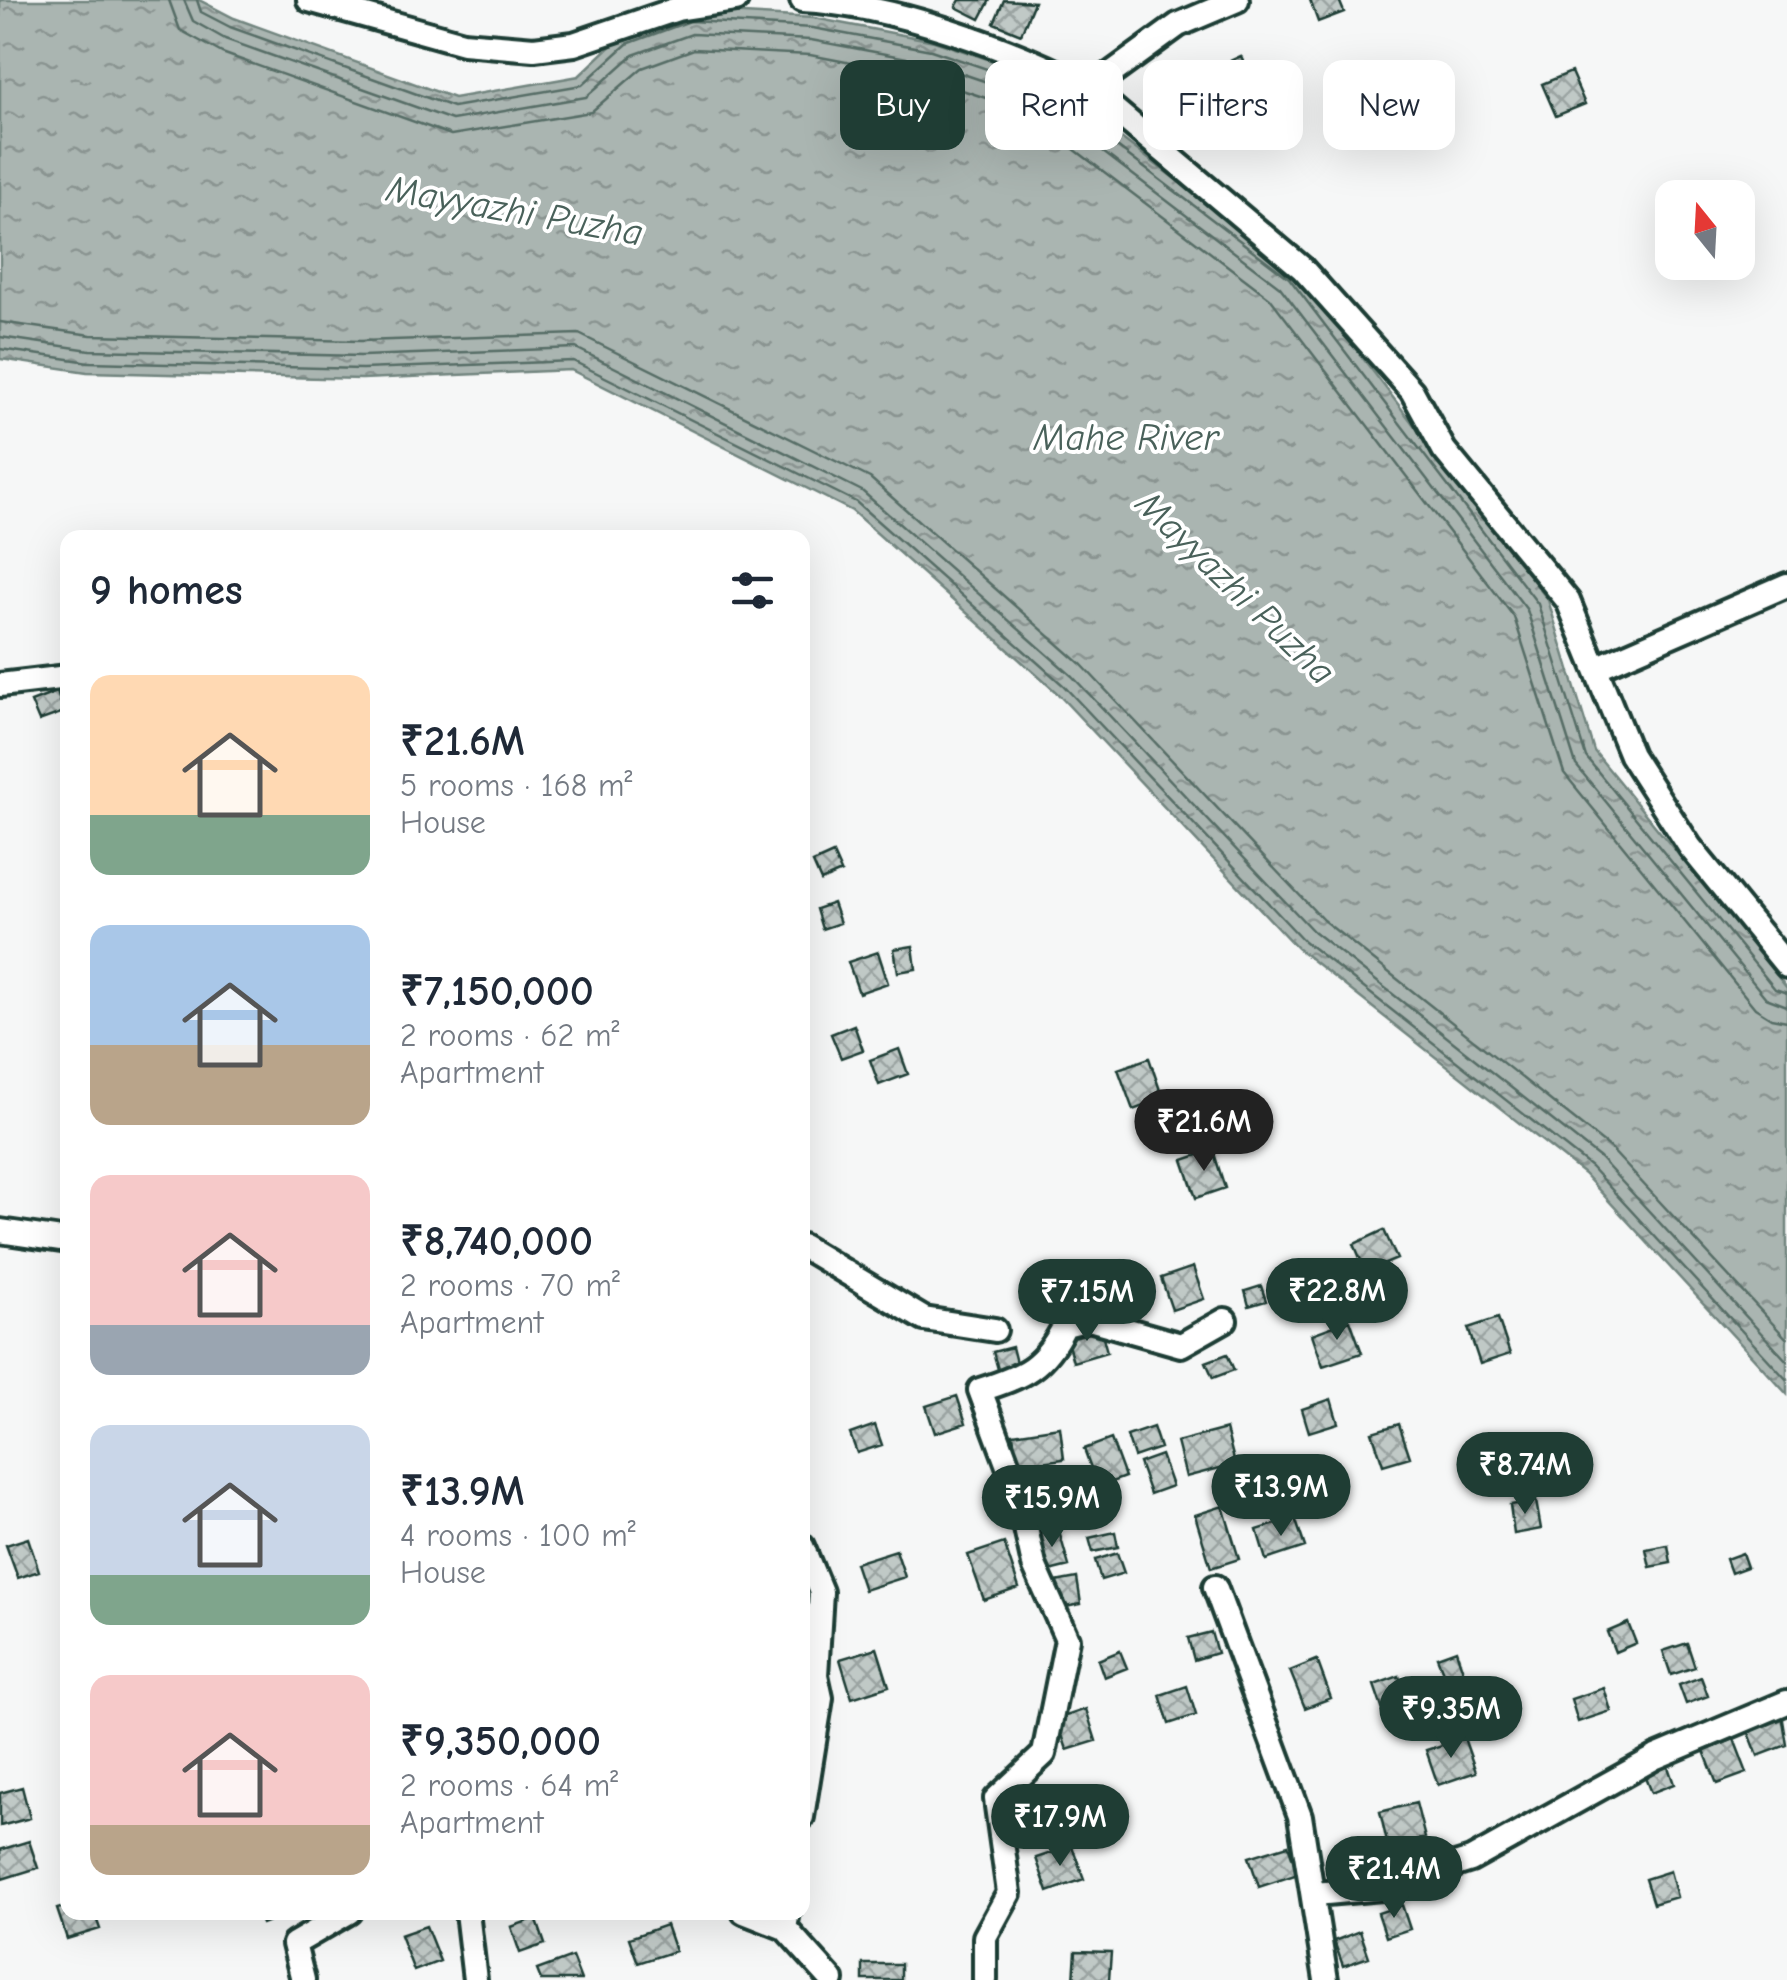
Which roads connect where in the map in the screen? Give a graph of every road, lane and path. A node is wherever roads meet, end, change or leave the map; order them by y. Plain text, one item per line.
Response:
1 (309, 0) edge
2 (736, 0) edge
3 (802, 0) edge
4 (1237, 0) edge
5 (1027, 60) edge
6 (1123, 65) edge
7 (1123, 117) edge
8 (1787, 585) edge
9 (1596, 668) junction
10 (60, 678) edge
11 (0, 685) edge
12 (1787, 966) edge
13 (0, 1231) edge
14 (60, 1241) edge
15 (810, 1251) edge
16 (1225, 1320) dead end
17 (995, 1330) dead end
18 (810, 1565) edge
19 (1215, 1587) dead end
20 (810, 1670) edge
21 (810, 1679) edge
22 (1787, 1702) edge
23 (810, 1767) edge
24 (1315, 1894) junction
25 (335, 1920) edge
26 (469, 1920) edge
27 (786, 1920) edge
28 (304, 1980) edge
29 (475, 1980) edge
30 (832, 1980) edge
31 (985, 1980) edge
32 (1326, 1980) edge

1 - 2 street
3 - 5 street
4 - 6 street
7 - 9 street
8 - 9 street
9 - 12 street
10 - 11 street
13 - 14 street
15 - 17 street
16 - 31 street
18 - 20 street
19 - 24 street
21 - 23 street
22 - 24 street
24 - 32 street
25 - 28 street
26 - 29 street
27 - 30 street

